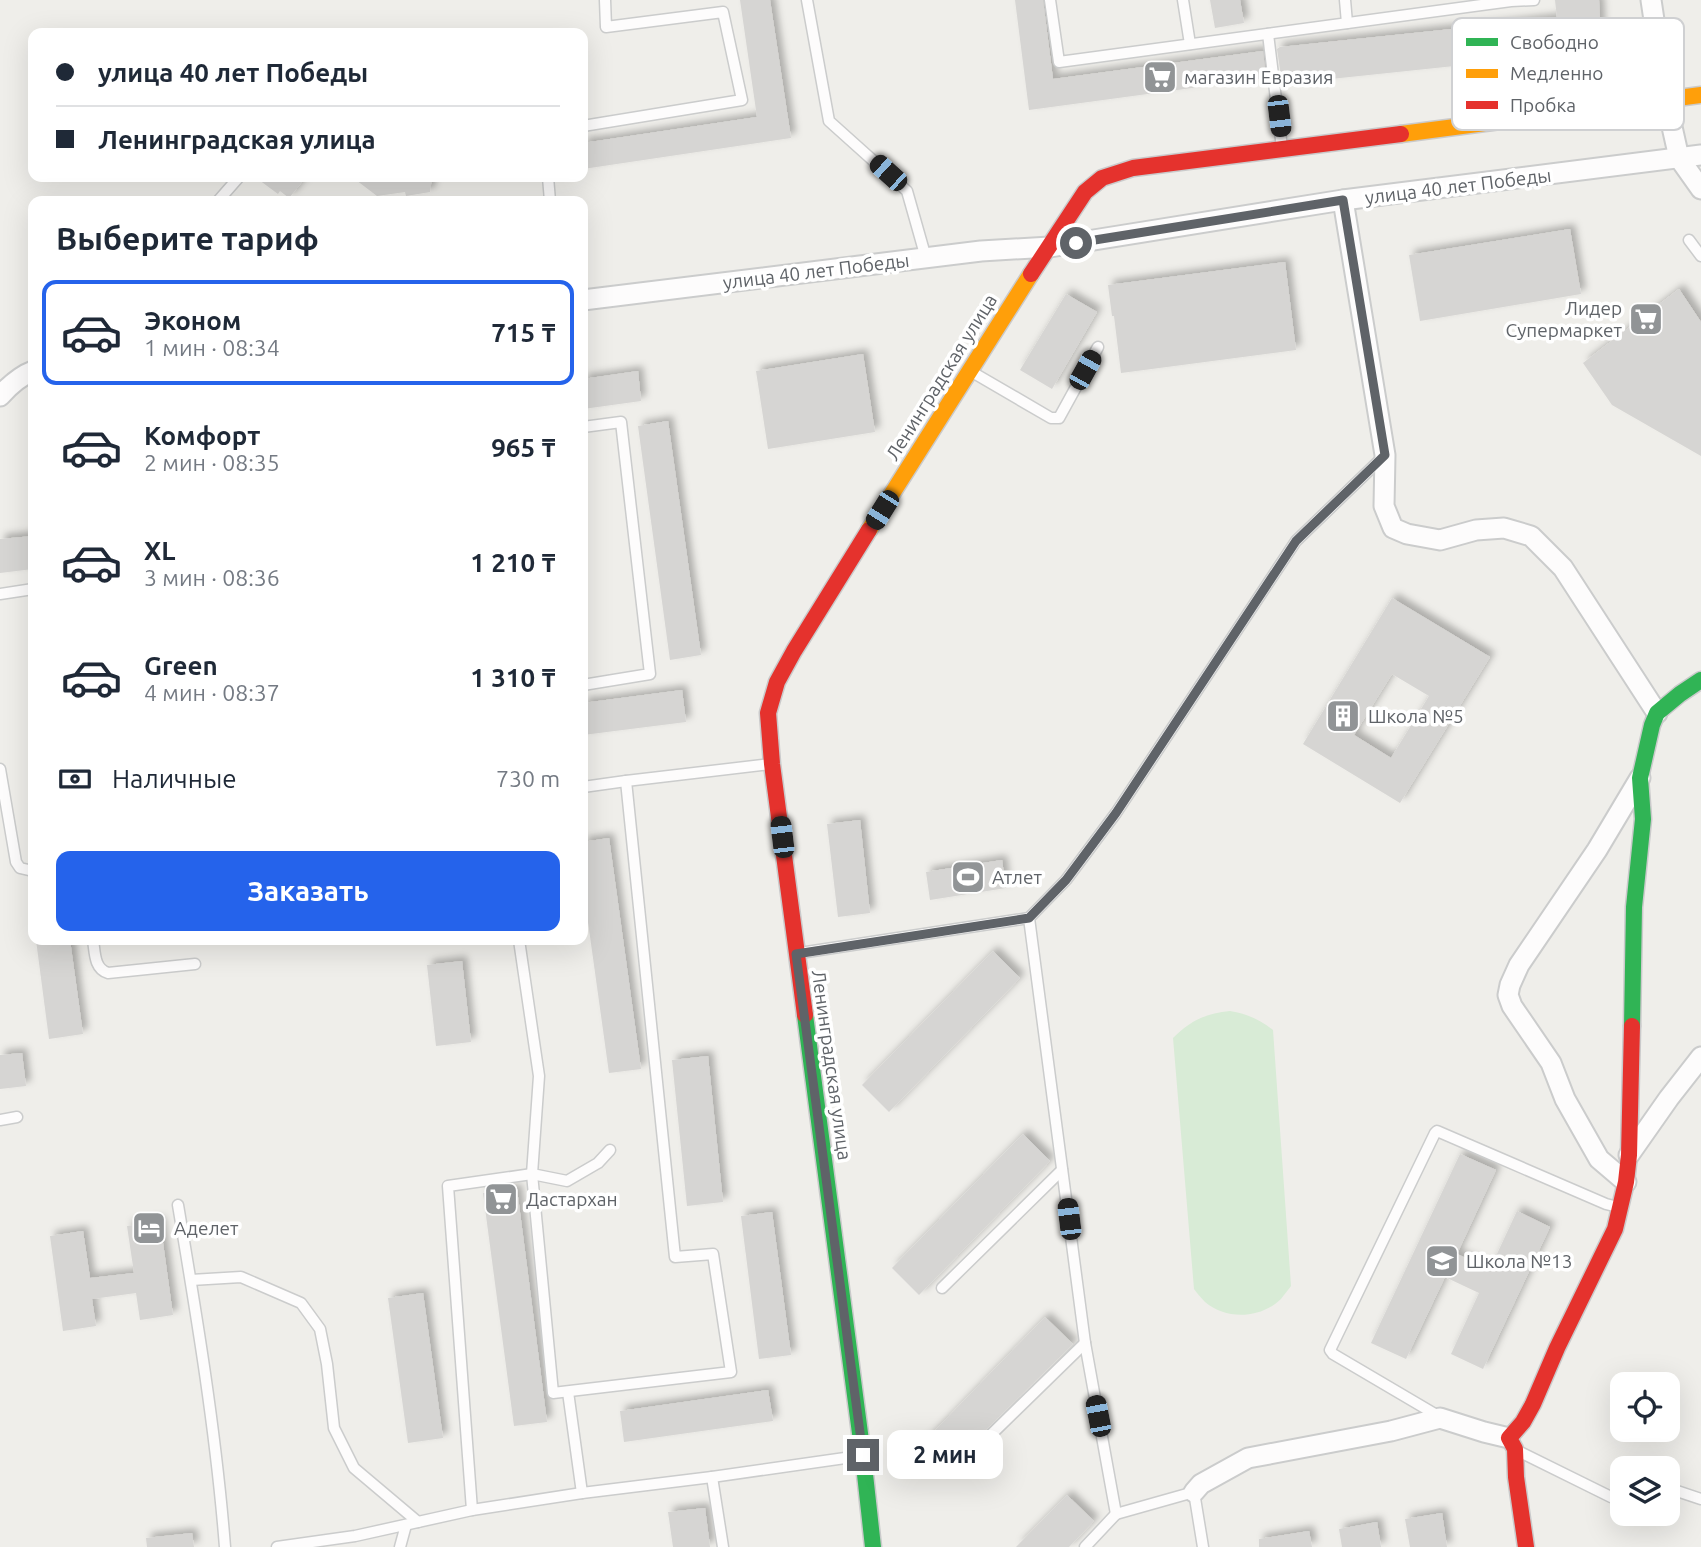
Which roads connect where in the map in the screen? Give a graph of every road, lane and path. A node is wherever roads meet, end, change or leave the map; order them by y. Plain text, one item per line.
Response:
1 (605, 0) edge
2 (807, 0) edge
3 (1050, 0) edge
4 (1183, 0) edge
5 (1345, 0) edge
6 (1534, 0) edge
7 (1651, 0) edge
8 (1511, 1) edge
9 (1654, 18) edge
10 (1347, 23) junction
11 (1268, 34) junction
12 (1190, 44) junction
13 (588, 124) edge
14 (1452, 127) edge
15 (1673, 130) edge
16 (1282, 149) junction
17 (1701, 155) edge
18 (1679, 158) junction
19 (235, 182) edge
20 (1701, 190) edge
21 (222, 196) edge
22 (1343, 200) junction
23 (1689, 240) dead end
24 (1050, 247) junction
25 (1701, 256) edge
26 (926, 258) junction
27 (588, 299) edge
28 (1098, 347) dead end
29 (970, 370) junction
30 (28, 372) edge
31 (0, 396) edge
32 (588, 426) edge
33 (1385, 455) junction
34 (28, 590) edge
35 (0, 594) edge
36 (1701, 680) edge
37 (588, 683) edge
38 (1657, 713) junction
39 (772, 764) junction
40 (0, 769) edge
41 (1640, 778) junction
42 (626, 781) junction
43 (588, 786) edge
44 (28, 870) edge
45 (1029, 918) junction
46 (94, 945) edge
47 (520, 945) edge
48 (796, 954) junction
49 (195, 964) dead end
50 (1701, 1057) edge
51 (17, 1117) dead end
52 (0, 1119) edge
53 (610, 1150) dead end
54 (1629, 1155) junction
55 (1062, 1170) junction
56 (532, 1174) junction
57 (1626, 1182) junction
58 (178, 1205) dead end
59 (1620, 1207) junction
60 (191, 1280) junction
61 (943, 1288) dead end
62 (1085, 1343) junction
63 (568, 1392) junction
64 (1440, 1418) junction
65 (1512, 1443) junction
66 (863, 1455) junction
67 (962, 1462) dead end
68 (712, 1477) junction
69 (1194, 1492) junction
70 (1680, 1492) edge
71 (582, 1493) junction
72 (1610, 1496) edge
73 (1701, 1499) edge
74 (472, 1510) junction
75 (1116, 1514) junction
76 (418, 1522) junction
77 (406, 1525) junction
78 (225, 1547) edge
79 (277, 1547) edge
80 (400, 1547) edge
81 (723, 1547) edge
82 (873, 1547) edge
83 (1085, 1547) edge
84 (1203, 1547) edge
85 (1527, 1547) edge

1 - 13 lane
2 - 26 lane
3 - 12 lane
4 - 12 lane
5 - 10 lane
6 - 8 lane
7 - 9 street
8 - 10 lane
10 - 11 lane
11 - 12 lane
11 - 16 lane
14 - 16 street
15 - 18 street
16 - 24 street
17 - 18 street, улица 40 лет Победы
18 - 20 street
18 - 22 street, улица 40 лет Победы
19 - 21 lane
22 - 24 street, улица 40 лет Победы
22 - 33 street
23 - 25 lane
24 - 26 street, улица 40 лет Победы
24 - 29 street, Ленинградская улица
26 - 27 street, улица 40 лет Победы
28 - 29 lane
29 - 39 street, Ленинградская улица
30 - 31 street
32 - 37 lane
33 - 38 street
33 - 45 lane
34 - 35 lane
36 - 38 street
38 - 41 street
39 - 42 lane
39 - 48 street, Ленинградская улица
40 - 44 lane
41 - 54 street
41 - 57 street
42 - 43 lane
42 - 63 lane
45 - 48 lane
45 - 55 lane
46 - 49 lane
47 - 56 lane
48 - 66 street, Ленинградская улица
50 - 54 street
51 - 52 lane
53 - 56 lane
54 - 57 street
55 - 61 lane
55 - 62 lane
56 - 63 lane
56 - 74 lane
57 - 59 street
58 - 60 lane
59 - 64 lane
59 - 65 street
60 - 76 lane
60 - 78 lane
62 - 67 lane
62 - 75 lane
63 - 71 lane
64 - 65 street
64 - 69 street
65 - 72 lane
65 - 85 street
66 - 68 lane
66 - 82 street, Ленинградская улица
68 - 71 lane
68 - 81 lane
69 - 75 lane
69 - 84 lane
70 - 73 lane
71 - 74 lane
74 - 76 lane
75 - 83 lane
76 - 77 lane
77 - 79 lane
77 - 80 lane

